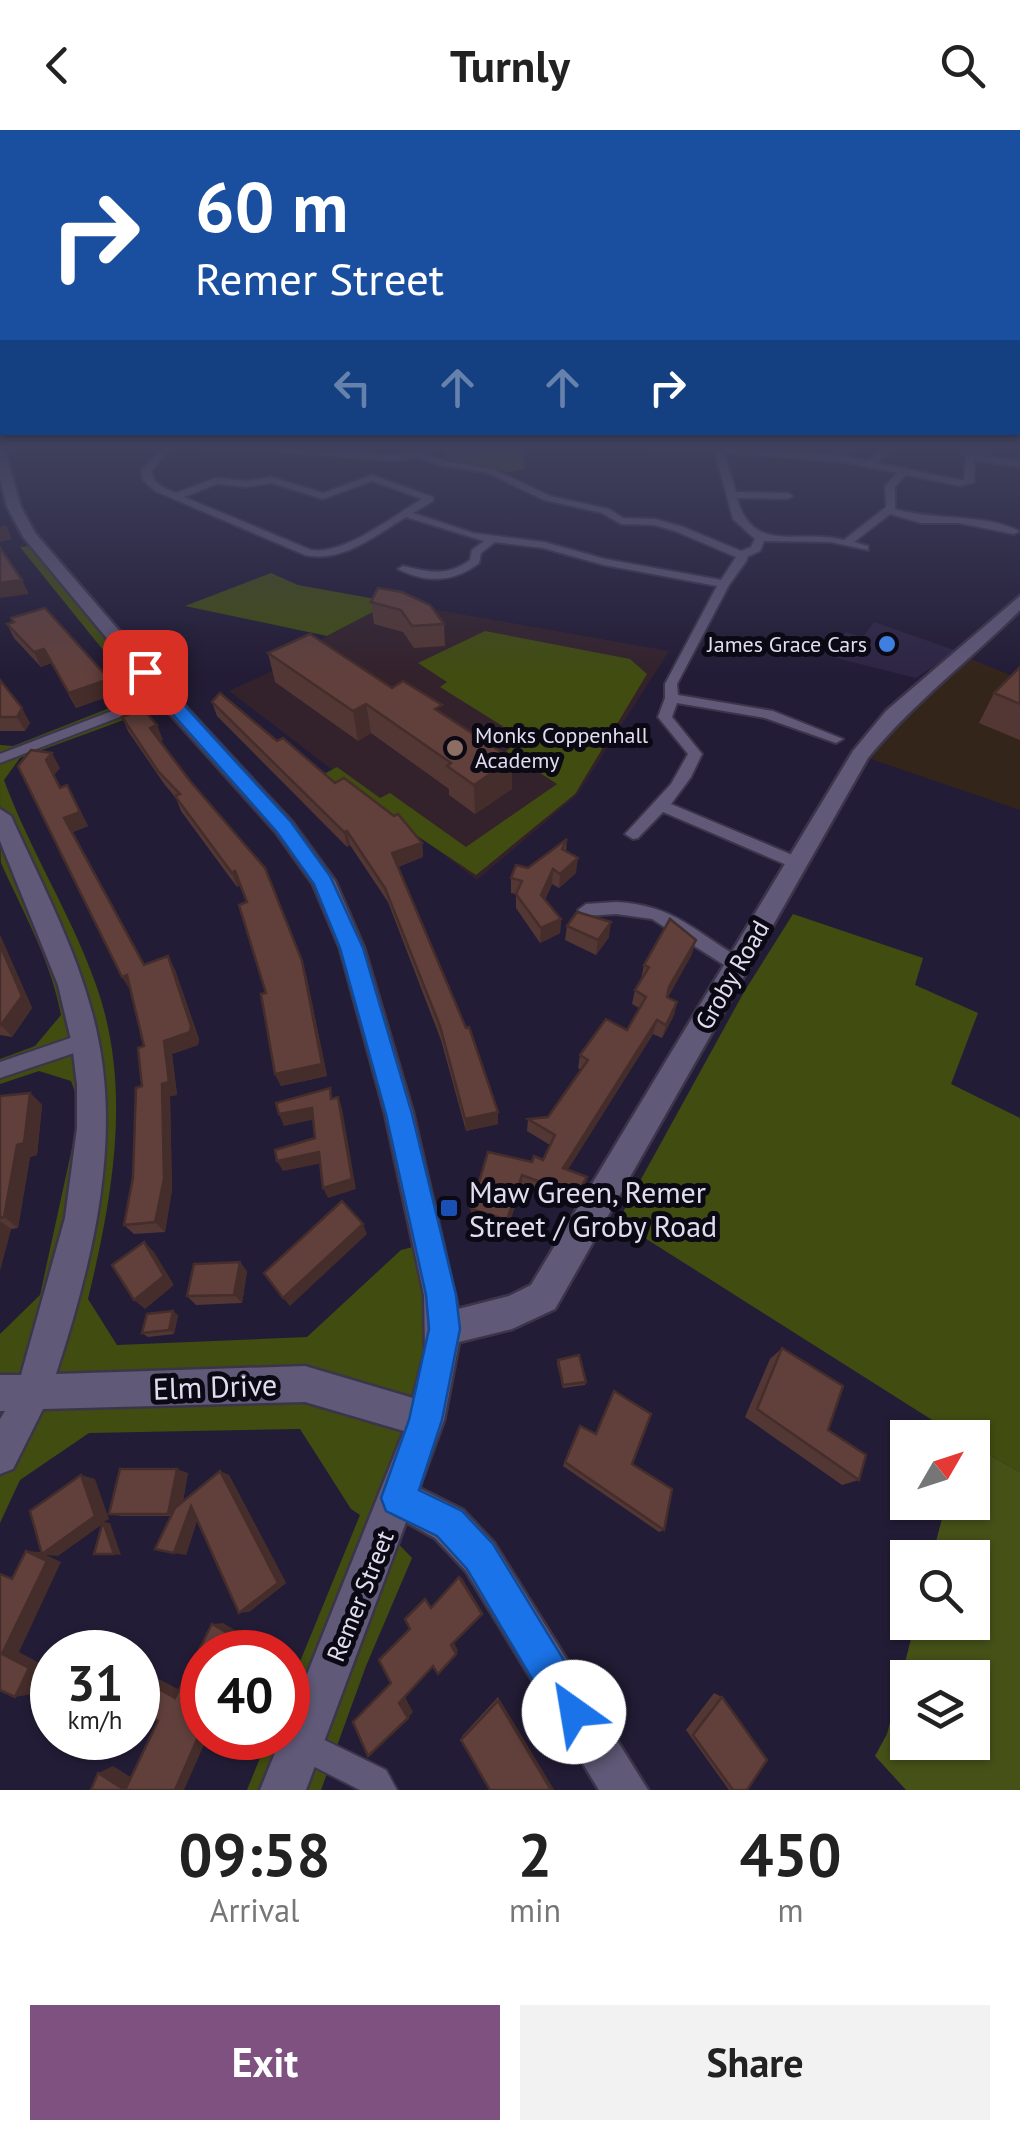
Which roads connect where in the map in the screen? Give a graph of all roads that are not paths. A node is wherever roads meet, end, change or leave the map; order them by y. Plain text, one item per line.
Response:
1 (22, 521) edge
2 (236, 521) edge
3 (395, 521) edge
4 (432, 521) edge
5 (645, 521) edge
6 (741, 521) edge
7 (873, 521) edge
8 (965, 521) edge
9 (1014, 531) dead end
10 (760, 538) junction
11 (490, 540) junction
12 (846, 543) junction
13 (864, 548) dead end
14 (741, 555) junction
15 (403, 569) dead end
16 (724, 584) junction
17 (1020, 600) edge
18 (164, 695) junction
19 (672, 698) junction
20 (850, 722) dead end
21 (0, 760) edge
22 (660, 805) junction
23 (0, 816) edge
24 (634, 834) dead end
25 (796, 864) junction
26 (586, 910) edge
27 (738, 965) junction
28 (86, 1041) junction
29 (0, 1070) edge
30 (444, 1329) junction
31 (17, 1392) edge
32 (426, 1420) junction
33 (0, 1456) edge
34 (398, 1498) junction
35 (310, 1721) edge
36 (310, 1748) edge
37 (295, 1760) edge
38 (283, 1790) edge
39 (381, 1790) edge
40 (625, 1790) edge

1 - 18 street, Remer Street
2 - 3 street
4 - 11 street
5 - 14 street
6 - 10 street
7 - 12 street
8 - 9 street
10 - 12 street
10 - 14 street
11 - 15 street
11 - 16 street
12 - 13 street
14 - 16 street
16 - 19 street
17 - 25 street, Groby Road
18 - 21 street
18 - 30 street, Remer Street
19 - 20 street
19 - 22 street
22 - 24 street
22 - 25 street
23 - 28 street
25 - 27 street, Groby Road
26 - 27 street
27 - 30 street, Groby Road
28 - 29 street
28 - 31 street
30 - 32 street, Remer Street
31 - 32 street, Elm Drive
31 - 33 street
32 - 34 street, Remer Street
34 - 35 street, Remer Street
34 - 40 street
36 - 39 street
37 - 38 street, Remer Street

